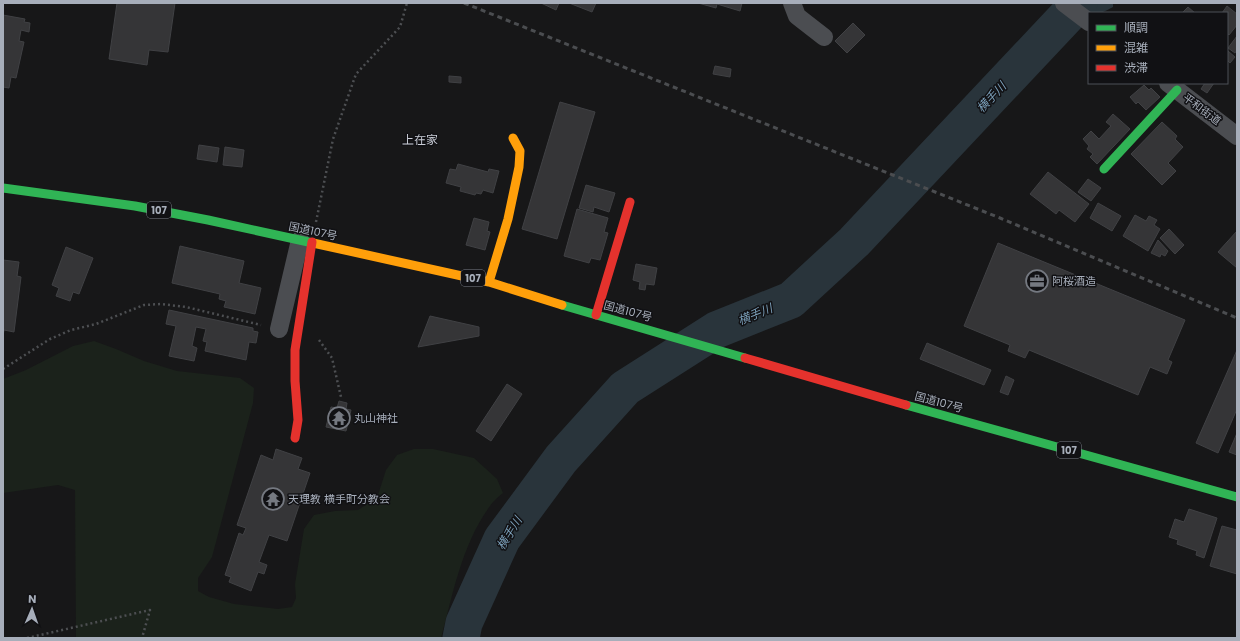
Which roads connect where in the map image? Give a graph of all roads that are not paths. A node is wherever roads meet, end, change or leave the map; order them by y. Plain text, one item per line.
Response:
1 (792, 3) edge
2 (1064, 3) edge
3 (1088, 21) edge
4 (824, 37) dead end
5 (1172, 86) edge
6 (1237, 136) edge
7 (513, 138) dead end
8 (1104, 169) dead end
9 (3, 188) edge
10 (630, 202) dead end
11 (306, 241) junction
12 (489, 282) junction
13 (596, 315) junction
14 (279, 329) road end
15 (295, 438) dead end
16 (1237, 497) edge

1 - 4 street
2 - 3 street
5 - 6 street, 平和街道
5 - 8 main road
7 - 12 main road
9 - 11 main road, 国道107号 / 107
10 - 13 main road
11 - 12 main road, 国道107号 / 107
11 - 14 street
11 - 15 main road
12 - 13 main road, 国道107号 / 107
13 - 16 main road, 国道107号 / 107

